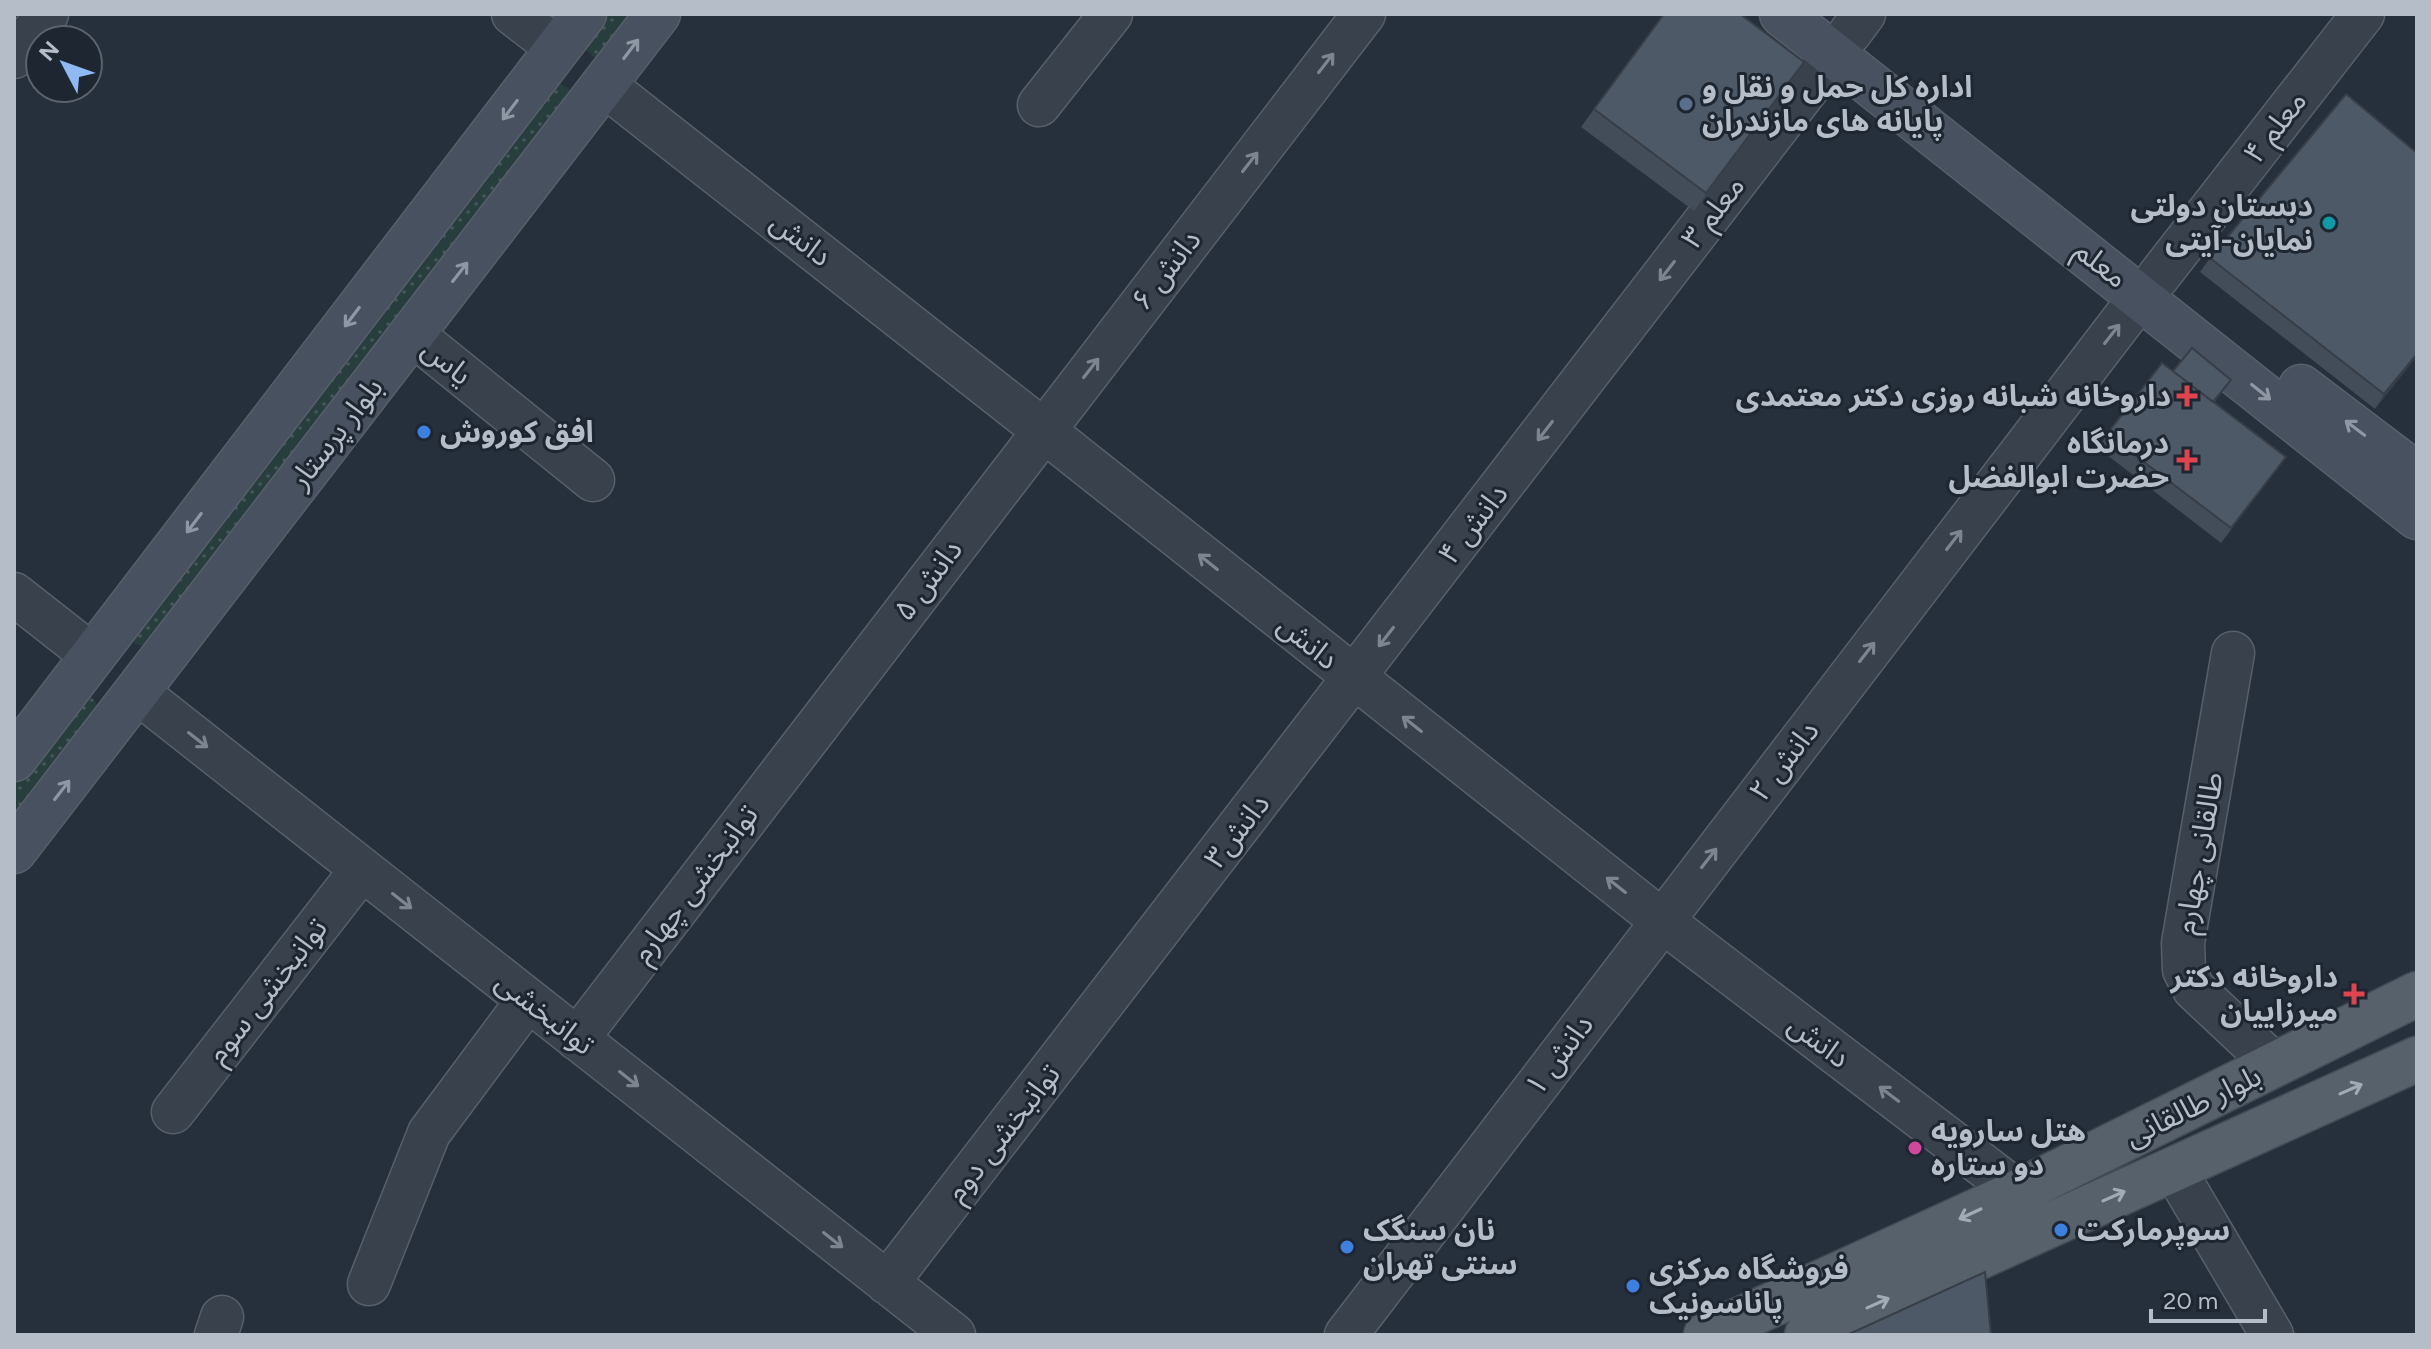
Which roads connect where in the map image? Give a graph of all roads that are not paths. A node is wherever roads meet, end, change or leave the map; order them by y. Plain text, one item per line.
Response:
1 (47, 14) edge
2 (513, 14) edge
3 (584, 14) edge
4 (658, 14) edge
5 (1111, 14) edge
6 (1364, 14) edge
7 (1782, 14) edge
8 (2363, 14) edge
9 (1844, 29) edge
10 (557, 48) junction
11 (14, 57) edge
12 (604, 85) junction
13 (1039, 105) dead end
14 (2149, 287) junction
15 (412, 334) junction
16 (1592, 369) joint
17 (1043, 430) junction
18 (2417, 475) edge
19 (593, 480) dead end
20 (2417, 517) edge
21 (14, 594) edge
22 (1906, 602) joint
23 (2233, 653) dead end
24 (93, 656) junction
25 (1354, 678) junction
26 (137, 692) junction
27 (814, 730) joint
28 (14, 759) edge
29 (14, 851) edge
30 (362, 869) junction
31 (1661, 920) junction
32 (1119, 983) joint
33 (2417, 994) edge
34 (528, 1000) junction
35 (577, 1039) junction
36 (2417, 1059) edge
37 (2275, 1065) junction
38 (173, 1112) dead end
39 (2174, 1169) junction
40 (2018, 1192) junction
41 (887, 1283) junction
42 (369, 1284) dead end
43 (954, 1335) edge
44 (1346, 1335) edge
45 (1706, 1335) edge
46 (1807, 1335) edge
47 (2272, 1335) edge

1 - 11 street
2 - 10 street
3 - 10 main road, بلوار پرستار
12 -> 4 main road, بلوار پرستار
5 - 13 street
17 -> 6 street, دانش ۶
7 - 9 main road, معلم
8 - 14 street, معلم ۴
9 - 14 main road, معلم
9 -> 16 street, معلم ۳
10 - 12 main road
10 -> 24 main road, بلوار پرستار
15 -> 12 main road, بلوار پرستار
12 - 17 street, دانش
18 -> 14 main road, معلم
14 -> 20 main road, معلم
22 -> 14 street, معلم ۴
15 - 19 street, یاس
15 - 26 main road, بلوار پرستار
16 -> 25 street, دانش ۴
25 -> 17 street, دانش
17 - 27 street, دانش ۵
21 - 24 street
31 -> 22 street, دانش ٢
23 - 37 street, طالقانی چهارم
24 - 26 main road
24 - 28 main road, بلوار پرستار
31 -> 25 street, دانش
25 - 32 street, دانش٣
29 -> 26 main road, بلوار پرستار
26 -> 30 street, توانبخشی
27 - 35 street, توانبخشی چهارم
30 -> 34 street, توانبخشی
30 - 38 street, توانبخشی سوم
40 -> 31 street, دانش
31 - 44 street, دانش ١
32 - 41 street, توانبخشی دوم
33 - 37 main road, بلوار طالقانی
34 - 35 street, توانبخشی
34 - 42 street
35 -> 41 street, توانبخشی
39 -> 36 main road, بلوار طالقانی
37 - 40 main road, بلوار طالقانی
46 -> 39 main road, بلوار طالقانی
39 - 47 street
40 -> 45 main road, بلوار طالقانی
41 - 43 street, توانبخشی

